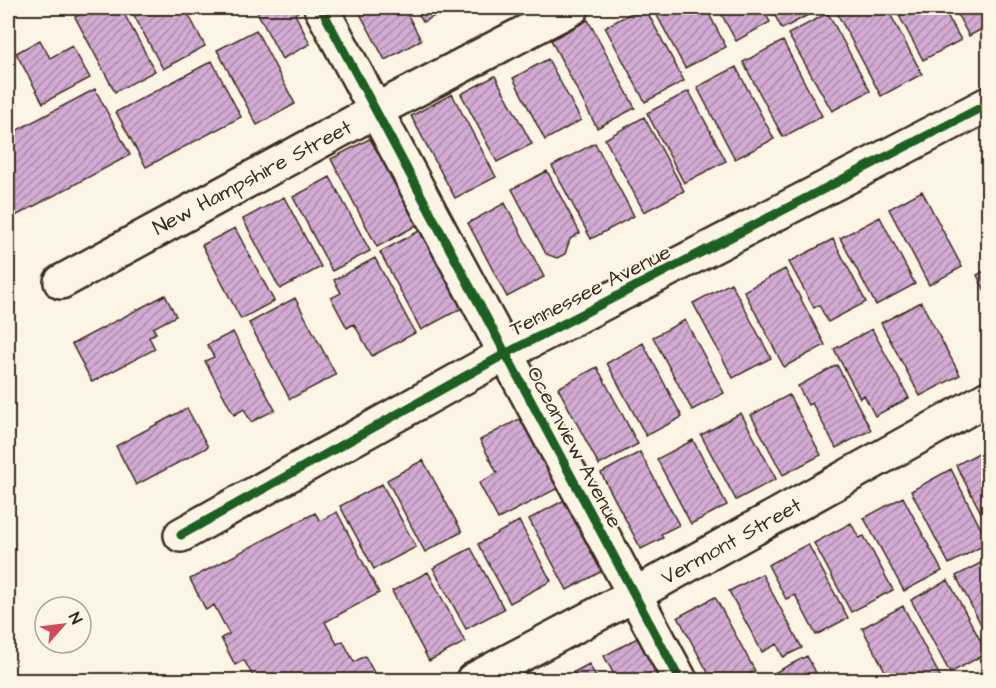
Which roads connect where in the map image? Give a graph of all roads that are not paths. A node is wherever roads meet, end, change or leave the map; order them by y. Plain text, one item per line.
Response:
1 (321, 8) edge
2 (572, 8) edge
3 (988, 104) edge
4 (375, 111) junction
5 (61, 282) dead end
6 (505, 354) junction
7 (988, 398) edge
8 (181, 535) dead end
9 (634, 595) junction
10 (473, 681) edge
11 (680, 681) edge

1 - 4 street, Oceanview Avenue
2 - 4 street, New Hampshire Street
3 - 6 street, Tennessee Avenue
4 - 5 street, New Hampshire Street
4 - 6 street, Oceanview Avenue
6 - 8 street, Tennessee Avenue
6 - 9 street, Oceanview Avenue
7 - 9 street, Vermont Street
9 - 10 street, Vermont Street
9 - 11 street, Oceanview Avenue

